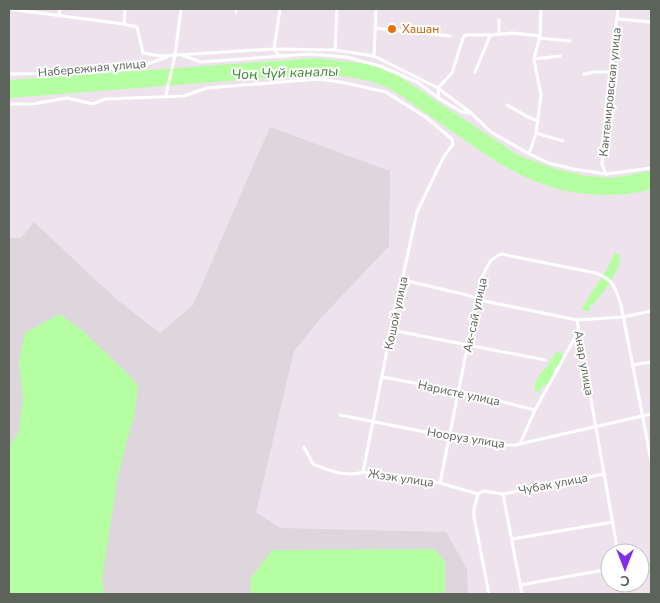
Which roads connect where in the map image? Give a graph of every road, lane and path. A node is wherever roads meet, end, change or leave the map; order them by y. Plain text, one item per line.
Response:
1 (9, 9) edge
2 (60, 9) edge
3 (125, 9) edge
4 (181, 9) edge
5 (280, 9) edge
6 (337, 9) edge
7 (376, 9) edge
8 (541, 9) edge
9 (618, 9) edge
10 (59, 16) junction
11 (618, 19) junction
12 (499, 20) dead end
13 (651, 22) edge
14 (124, 24) junction
15 (375, 28) junction
16 (499, 34) junction
17 (490, 35) junction
18 (450, 36) dead end
19 (540, 37) junction
20 (570, 41) dead end
21 (274, 49) junction
22 (335, 50) junction
23 (181, 54) junction
24 (174, 55) junction
25 (374, 56) junction
26 (560, 56) dead end
27 (280, 57) junction
28 (534, 59) junction
29 (380, 66) junction
30 (475, 72) dead end
31 (611, 72) junction
32 (9, 74) edge
33 (584, 74) dead end
34 (438, 88) junction
35 (167, 93) junction
36 (440, 99) junction
37 (9, 104) edge
38 (507, 105) dead end
39 (471, 113) junction
40 (538, 121) junction
41 (536, 133) junction
42 (563, 141) dead end
43 (529, 154) junction
44 (651, 168) edge
45 (606, 174) junction
46 (403, 280) junction
47 (478, 298) junction
48 (651, 311) edge
49 (623, 317) junction
50 (577, 320) junction
51 (391, 330) junction
52 (579, 332) junction
53 (469, 346) junction
54 (545, 360) dead end
55 (651, 362) edge
56 (632, 365) junction
57 (382, 377) junction
58 (460, 392) junction
59 (535, 410) junction
60 (651, 414) edge
61 (340, 415) dead end
62 (642, 416) junction
63 (373, 422) junction
64 (595, 427) junction
65 (451, 437) junction
66 (520, 444) junction
67 (304, 447) dead end
68 (651, 460) edge
69 (363, 472) junction
70 (604, 474) junction
71 (440, 483) junction
72 (478, 494) junction
73 (503, 494) junction
74 (613, 522) junction
75 (512, 539) junction
76 (616, 543) edge
77 (600, 571) edge
78 (520, 585) junction
79 (489, 594) edge
80 (522, 594) edge

1 - 10 street
2 - 10 street
3 - 14 street
4 - 24 street
5 - 21 street
6 - 22 street
7 - 15 street
8 - 19 street
9 - 11 street, Кантемировская улица
10 - 14 street
11 - 13 street
11 - 31 street, Кантемировская улица
12 - 16 street
14 - 24 street
15 - 18 street
15 - 25 street
16 - 17 street
16 - 19 street
17 - 30 street
17 - 34 street
19 - 20 street
19 - 28 street
21 - 22 street
21 - 23 street
21 - 27 street
22 - 25 street
23 - 24 street
23 - 27 street
24 - 32 street, Набережная улица
24 - 35 street
25 - 29 street
25 - 34 street
26 - 28 street
27 - 29 street
28 - 40 street
29 - 36 street
31 - 33 street
31 - 45 street, Кантемировская улица
34 - 36 street
34 - 39 street
35 - 37 street
35 - 46 street, Кошой улица
36 - 39 street
38 - 40 street
39 - 43 street
40 - 41 street
41 - 42 street
41 - 43 street
43 - 45 street
44 - 45 street
46 - 47 street, Анар улица
46 - 51 street, Кошой улица
47 - 49 street, Ак-сай улица
47 - 50 street, Анар улица
47 - 53 street, Ак-сай улица
48 - 49 street
49 - 50 street
49 - 56 street
50 - 52 street, Анар улица
51 - 53 street
51 - 57 street, Кошой улица
52 - 59 street
52 - 64 street, Анар улица
53 - 54 street
53 - 58 street, Ак-сай улица
55 - 56 street
56 - 62 street
57 - 58 street, Наристе улица
57 - 63 street, Кошой улица
58 - 59 street, Наристе улица
58 - 65 street, Ак-сай улица
59 - 66 street
60 - 62 street, Нооруз улица
61 - 63 street, Нооруз улица
62 - 64 street, Нооруз улица
62 - 68 street
63 - 65 street, Нооруз улица
63 - 69 street, Кошой улица
64 - 66 street, Нооруз улица
64 - 70 street, Анар улица
65 - 66 street, Нооруз улица
65 - 71 street, Ак-сай улица
67 - 69 street, Жээк улица
69 - 71 street, Жээк улица
70 - 73 street, Чубак улица
70 - 74 street, Анар улица
71 - 72 street, Жээк улица
72 - 73 street, Жээк улица
72 - 79 street
73 - 75 street
74 - 75 street
74 - 76 street, Анар улица
75 - 78 street
77 - 78 street
78 - 80 street

